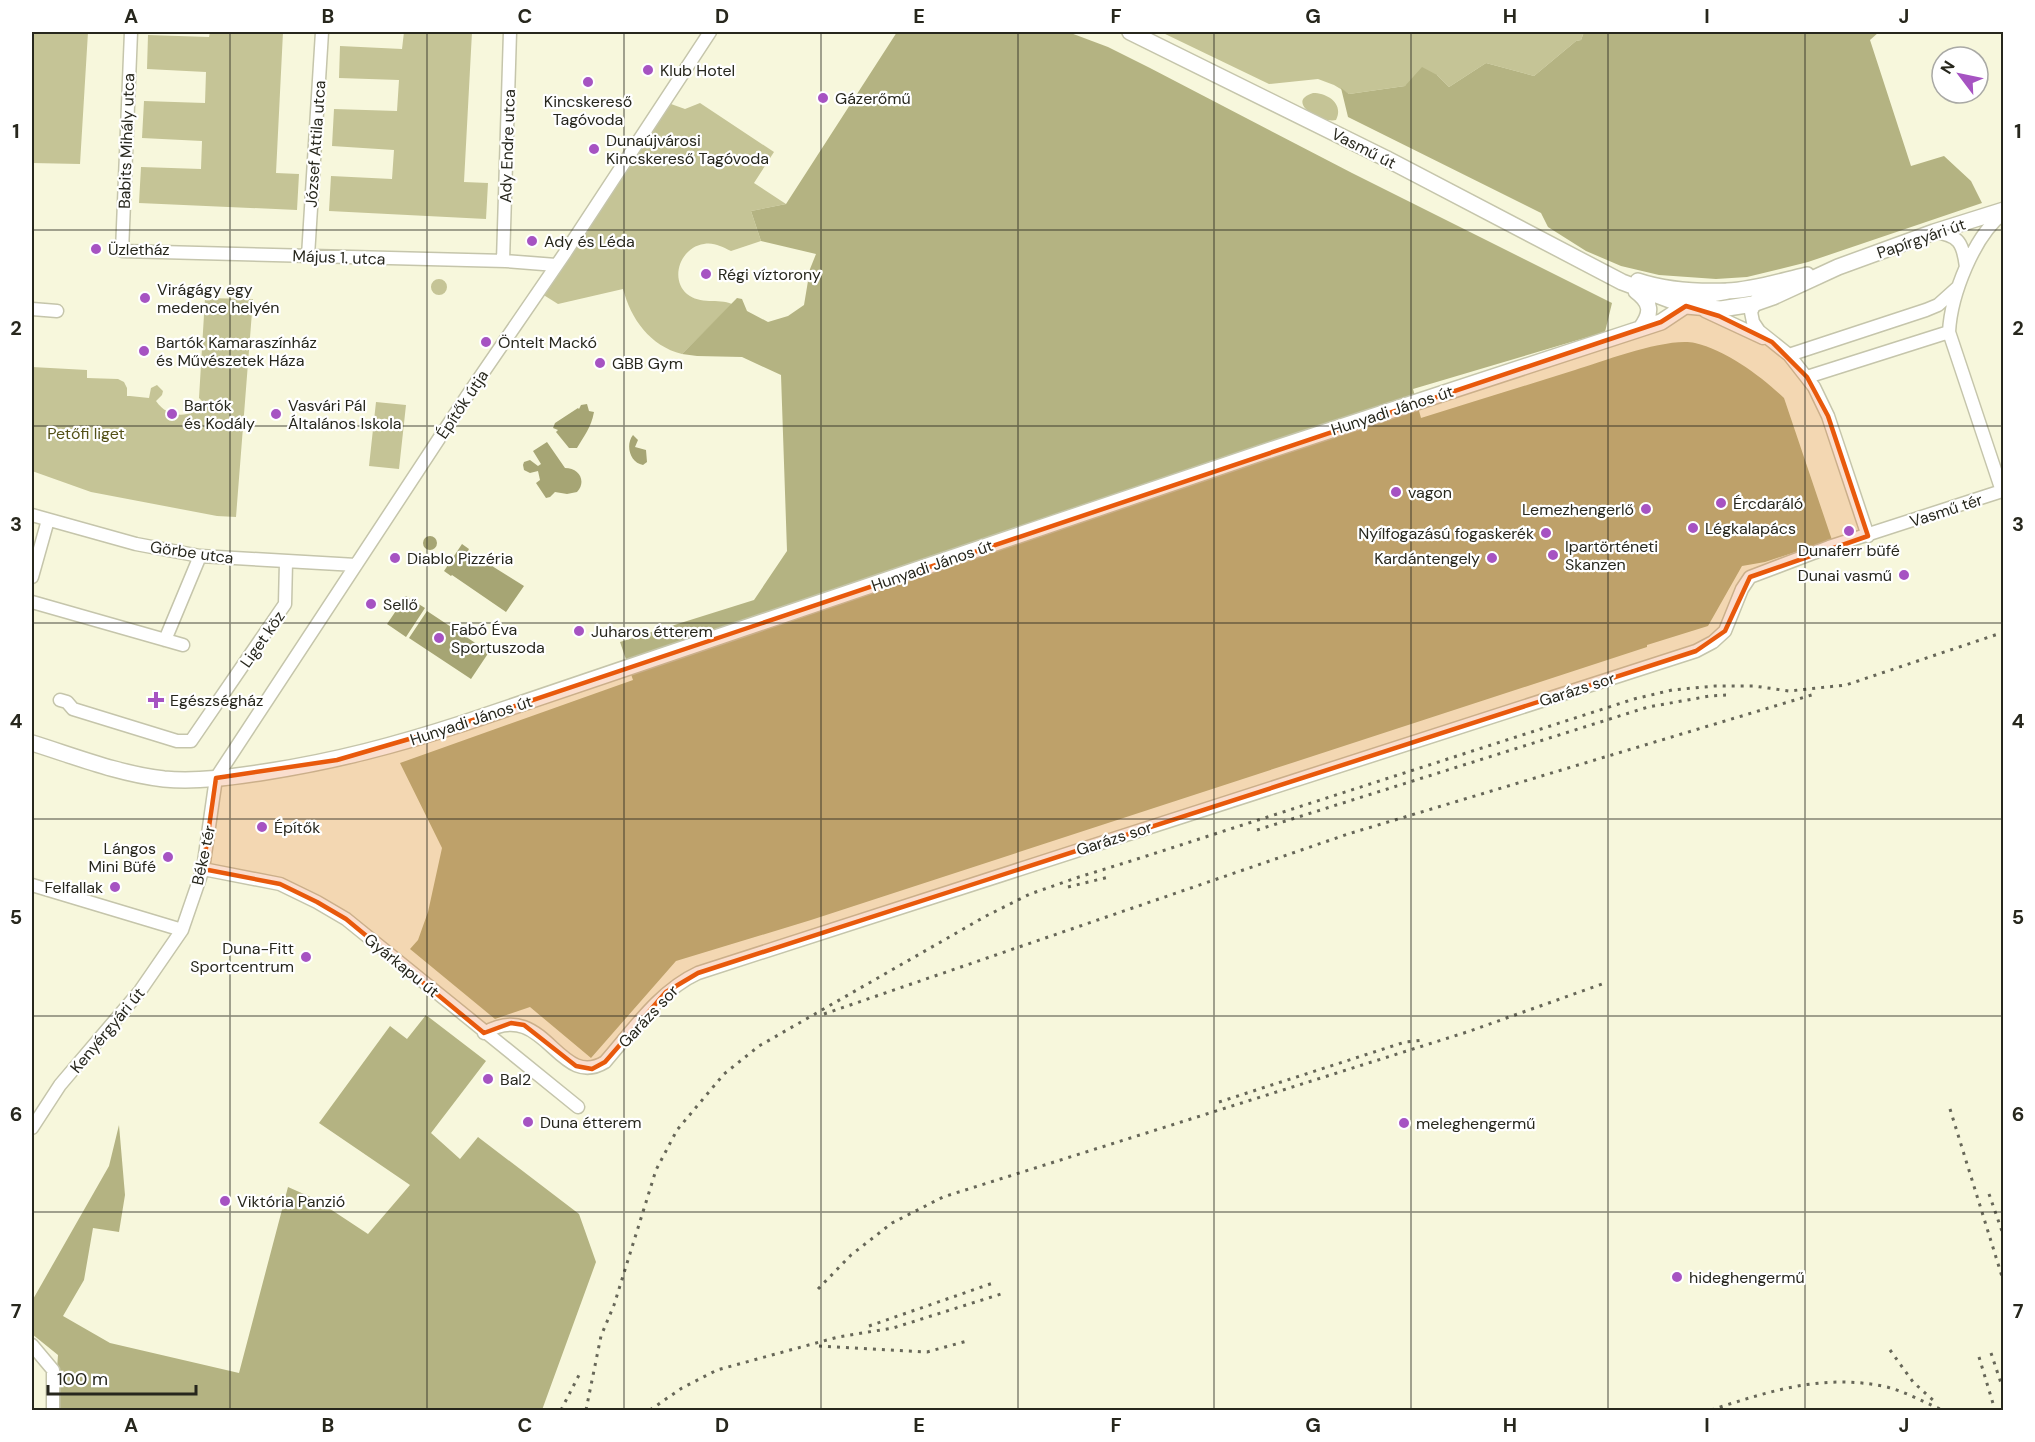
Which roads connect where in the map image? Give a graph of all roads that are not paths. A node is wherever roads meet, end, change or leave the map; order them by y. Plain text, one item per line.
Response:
1 (131, 32) edge
2 (322, 32) edge
3 (510, 32) edge
4 (710, 32) edge
5 (1130, 32) edge
6 (2004, 212) edge
7 (1934, 232) junction
8 (122, 251) joint
9 (308, 256) junction
10 (503, 261) junction
11 (556, 265) junction
12 (1595, 267) junction
13 (1838, 267) junction
14 (1966, 268) junction
15 (1792, 278) junction
16 (1622, 282) junction
17 (1960, 284) junction
18 (1728, 291) junction
19 (1753, 304) junction
20 (1686, 306) junction
21 (32, 309) edge
22 (57, 310) dead end
23 (1641, 328) junction
24 (1949, 332) junction
25 (1772, 342) junction
26 (1789, 355) junction
27 (1807, 376) junction
28 (32, 514) edge
29 (48, 520) junction
30 (1868, 536) junction
31 (200, 556) junction
32 (286, 562) junction
33 (356, 566) junction
34 (32, 577) edge
35 (1750, 577) joint
36 (32, 602) edge
37 (165, 639) junction
38 (183, 645) dead end
39 (60, 700) dead end
40 (32, 743) edge
41 (216, 778) junction
42 (203, 869) junction
43 (32, 885) edge
44 (182, 930) junction
45 (484, 1033) junction
46 (578, 1107) dead end
47 (32, 1128) edge
48 (32, 1345) edge
49 (53, 1410) edge

1 - 8 street, Babits Mihály utca
2 - 9 street, József Attila utca
3 - 10 street, Ady Endre utca
4 - 11 street, Építők útja
5 - 12 street, Vasmű út
6 - 7 street, Papírgyári út
6 - 14 street, Vasmű tér
7 - 13 street, Papírgyári út
7 - 14 street
8 - 9 street, Május 1. utca
9 - 10 street, Május 1. utca
10 - 11 street, Május 1. utca
11 - 33 street, Építők útja
12 - 16 street
12 - 18 street
13 - 15 street
13 - 19 street
14 - 17 street, Vasmű tér
15 - 18 street
15 - 19 street
16 - 20 street
16 - 23 street
17 - 24 street, Vasmű tér
17 - 26 street
18 - 20 street
19 - 20 street
19 - 25 street
20 - 23 street, Hunyadi János út
20 - 25 street
21 - 22 street
23 - 41 street, Hunyadi János út
24 - 27 street
24 - 30 street, Vasmű tér
25 - 26 street
26 - 27 street
27 - 30 street
28 - 29 street, Görbe utca
29 - 31 street, Görbe utca
29 - 34 street
30 - 35 street, Vasmű tér
31 - 32 street, Görbe utca
31 - 37 street
32 - 33 street, Görbe utca
32 - 39 street, Liget köz
33 - 41 street, Építők útja
35 - 45 street, Garázs sor
36 - 37 street
37 - 38 street
40 - 41 street, Hunyadi János út
41 - 42 street, Béke tér
42 - 44 street, Béke tér
42 - 45 street, Gyárkapu út
43 - 44 street
44 - 47 street, Kenyérgyári út
45 - 46 street, Gyárkapu út
48 - 49 street

